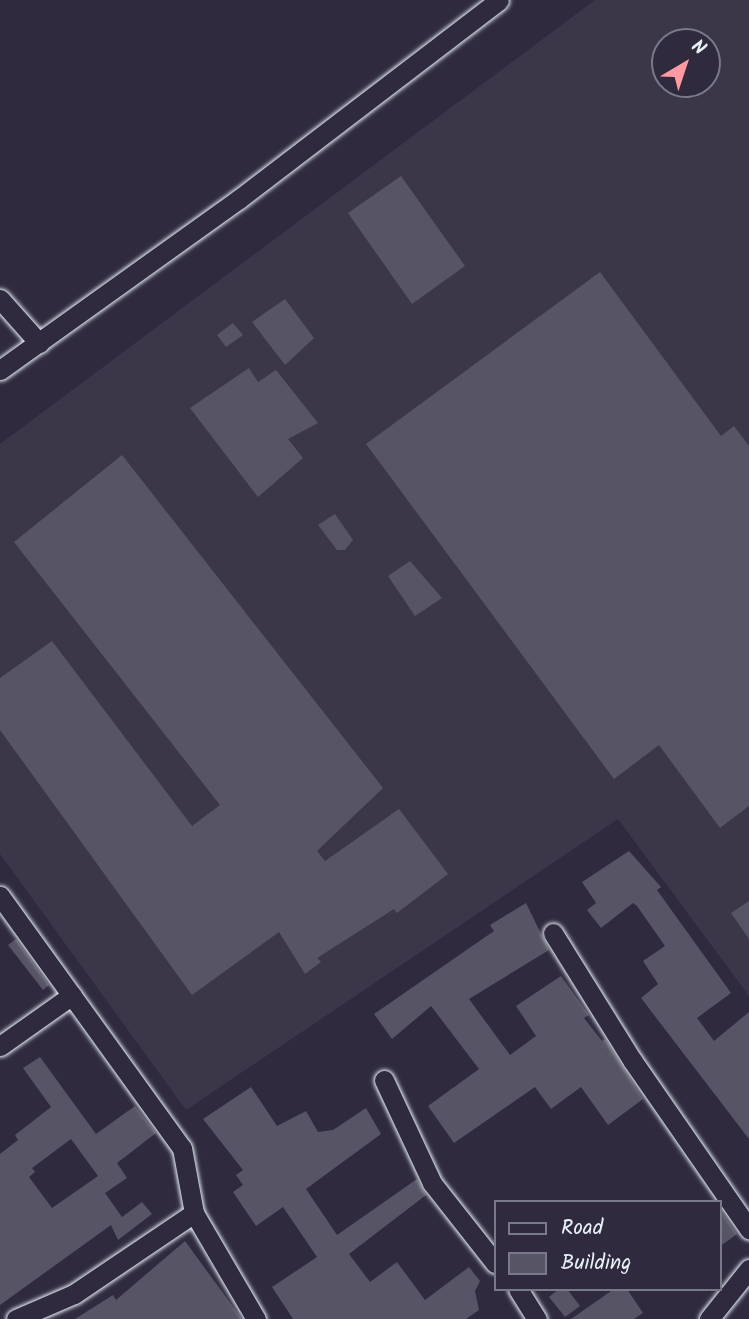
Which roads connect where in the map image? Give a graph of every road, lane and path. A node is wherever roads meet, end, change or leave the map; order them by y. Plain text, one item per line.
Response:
1 (499, 0) edge
2 (0, 299) edge
3 (38, 342) junction
4 (0, 370) edge
5 (0, 896) edge
6 (553, 933) dead end
7 (72, 995) junction
8 (0, 1046) edge
9 (384, 1080) dead end
10 (194, 1213) junction
11 (749, 1229) edge
12 (494, 1262) edge
13 (749, 1269) edge
14 (518, 1291) edge
15 (16, 1319) edge
16 (256, 1319) edge
17 (537, 1319) edge
18 (709, 1319) edge

1 - 3 street
2 - 3 street
3 - 4 street
5 - 7 street
6 - 11 street
7 - 8 street
7 - 10 street
9 - 12 street
10 - 15 street
10 - 16 street
13 - 18 street
14 - 17 street

